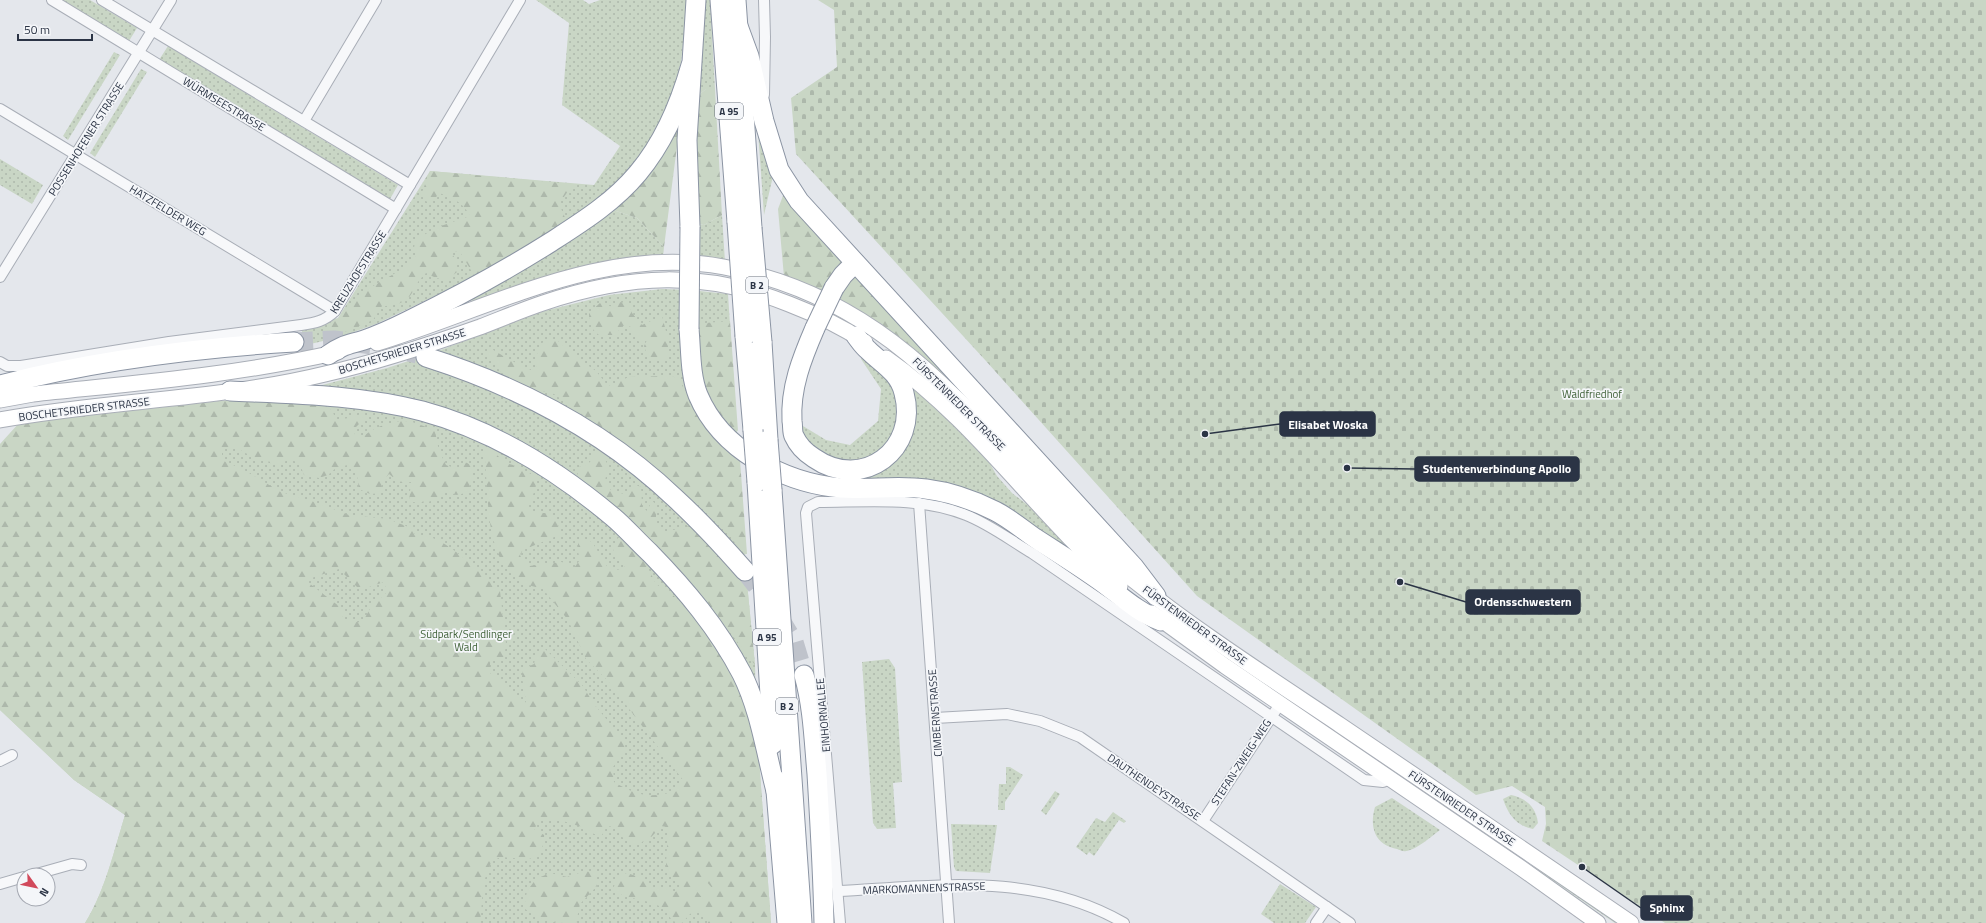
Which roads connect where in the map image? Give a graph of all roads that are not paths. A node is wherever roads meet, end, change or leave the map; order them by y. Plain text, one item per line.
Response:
1 (52, 0) edge
2 (102, 0) edge
3 (171, 0) edge
4 (376, 0) edge
5 (520, 0) edge
6 (696, 0) edge
7 (720, 0) edge
8 (736, 0) edge
9 (764, 0) edge
10 (738, 26) junction
11 (153, 31) junction
12 (140, 53) junction
13 (691, 65) junction
14 (0, 110) edge
15 (304, 121) junction
16 (764, 121) junction
17 (76, 155) junction
18 (410, 185) junction
19 (396, 209) junction
20 (745, 225) junction
21 (855, 263) junction
22 (0, 277) edge
23 (795, 287) joint
24 (795, 306) joint
25 (335, 312) junction
26 (856, 336) junction
27 (294, 342) tunnel mouth
28 (328, 354) junction
29 (426, 357) tunnel mouth
30 (0, 362) edge
31 (1, 388) edge
32 (230, 391) junction
33 (0, 420) edge
34 (764, 486) junction
35 (920, 503) junction
36 (808, 506) joint
37 (745, 571) tunnel mouth
38 (1156, 596) junction
39 (1155, 627) junction
40 (804, 675) tunnel mouth
41 (1276, 710) junction
42 (935, 718) junction
43 (12, 755) dead end
44 (0, 760) edge
45 (776, 791) junction
46 (1203, 821) junction
47 (1530, 854) junction
48 (81, 865) dead end
49 (1521, 868) junction
50 (56, 869) edge
51 (16, 879) edge
52 (0, 884) edge
53 (946, 885) junction
54 (838, 891) junction
55 (1327, 907) junction
56 (787, 923) edge
57 (802, 923) edge
58 (824, 923) edge
59 (840, 923) edge
60 (949, 923) edge
61 (1124, 923) edge
62 (1316, 923) edge
63 (1350, 923) edge
64 (1598, 923) edge
65 (1631, 923) edge

1 - 12 street, WÜRMSEESTRASSE
2 - 11 street
3 - 11 street, POSSENHOFENER STRASSE
4 - 15 street
5 - 18 street, KREUZHOFSTRASSE
6 - 13 highway
7 - 20 highway, A 95
8 - 10 highway
9 - 16 street
10 - 16 highway
10 - 20 highway
11 - 12 street, POSSENHOFENER STRASSE
11 - 15 street
12 - 17 street, POSSENHOFENER STRASSE
12 - 19 street, WÜRMSEESTRASSE
13 - 28 highway
13 - 39 highway, bridge
14 - 17 street, HATZFELDER WEG
15 - 18 street
16 - 21 highway
17 - 22 street, POSSENHOFENER STRASSE
17 - 25 street, HATZFELDER WEG
18 - 19 street, KREUZHOFSTRASSE
19 - 25 street, KREUZHOFSTRASSE
20 - 34 highway, A 95, bridge
21 - 26 highway, bridge
21 - 38 highway
23 - 28 main road, BOSCHETSRIEDER STRASSE
23 - 38 main road, FÜRSTENRIEDER STRASSE
24 - 26 main road, FÜRSTENRIEDER STRASSE
24 - 32 main road, BOSCHETSRIEDER STRASSE
25 - 30 street, KREUZHOFSTRASSE
26 - 39 main road, FÜRSTENRIEDER STRASSE
27 - 31 highway
28 - 31 main road, BOSCHETSRIEDER STRASSE
29 - 37 highway
32 - 33 main road, BOSCHETSRIEDER STRASSE
32 - 45 highway
34 - 45 highway, A 95
34 - 57 highway, B 2
35 - 36 street, FÜRSTENRIEDER STRASSE
35 - 39 street, FÜRSTENRIEDER STRASSE
35 - 42 street, CIMBERNSTRASSE
36 - 54 street, EINHORNALLEE
38 - 47 main road, FÜRSTENRIEDER STRASSE
39 - 41 main road, FÜRSTENRIEDER STRASSE
40 - 58 highway
41 - 46 street, STEFAN-ZWEIG-WEG
41 - 49 main road, FÜRSTENRIEDER STRASSE
42 - 46 street, DAUTHENDEYSTRASSE
42 - 53 street, CIMBERNSTRASSE
43 - 44 street
45 - 56 highway, A 95
46 - 55 street, DAUTHENDEYSTRASSE
47 - 49 main road
47 - 65 main road, FÜRSTENRIEDER STRASSE
48 - 50 street
49 - 64 main road, FÜRSTENRIEDER STRASSE
51 - 52 street
53 - 54 street, MARKOMANNENSTRASSE
53 - 60 street, CIMBERNSTRASSE
53 - 61 street, MARKOMANNENSTRASSE
54 - 59 street, EINHORNALLEE
55 - 62 street
55 - 63 street, DAUTHENDEYSTRASSE

